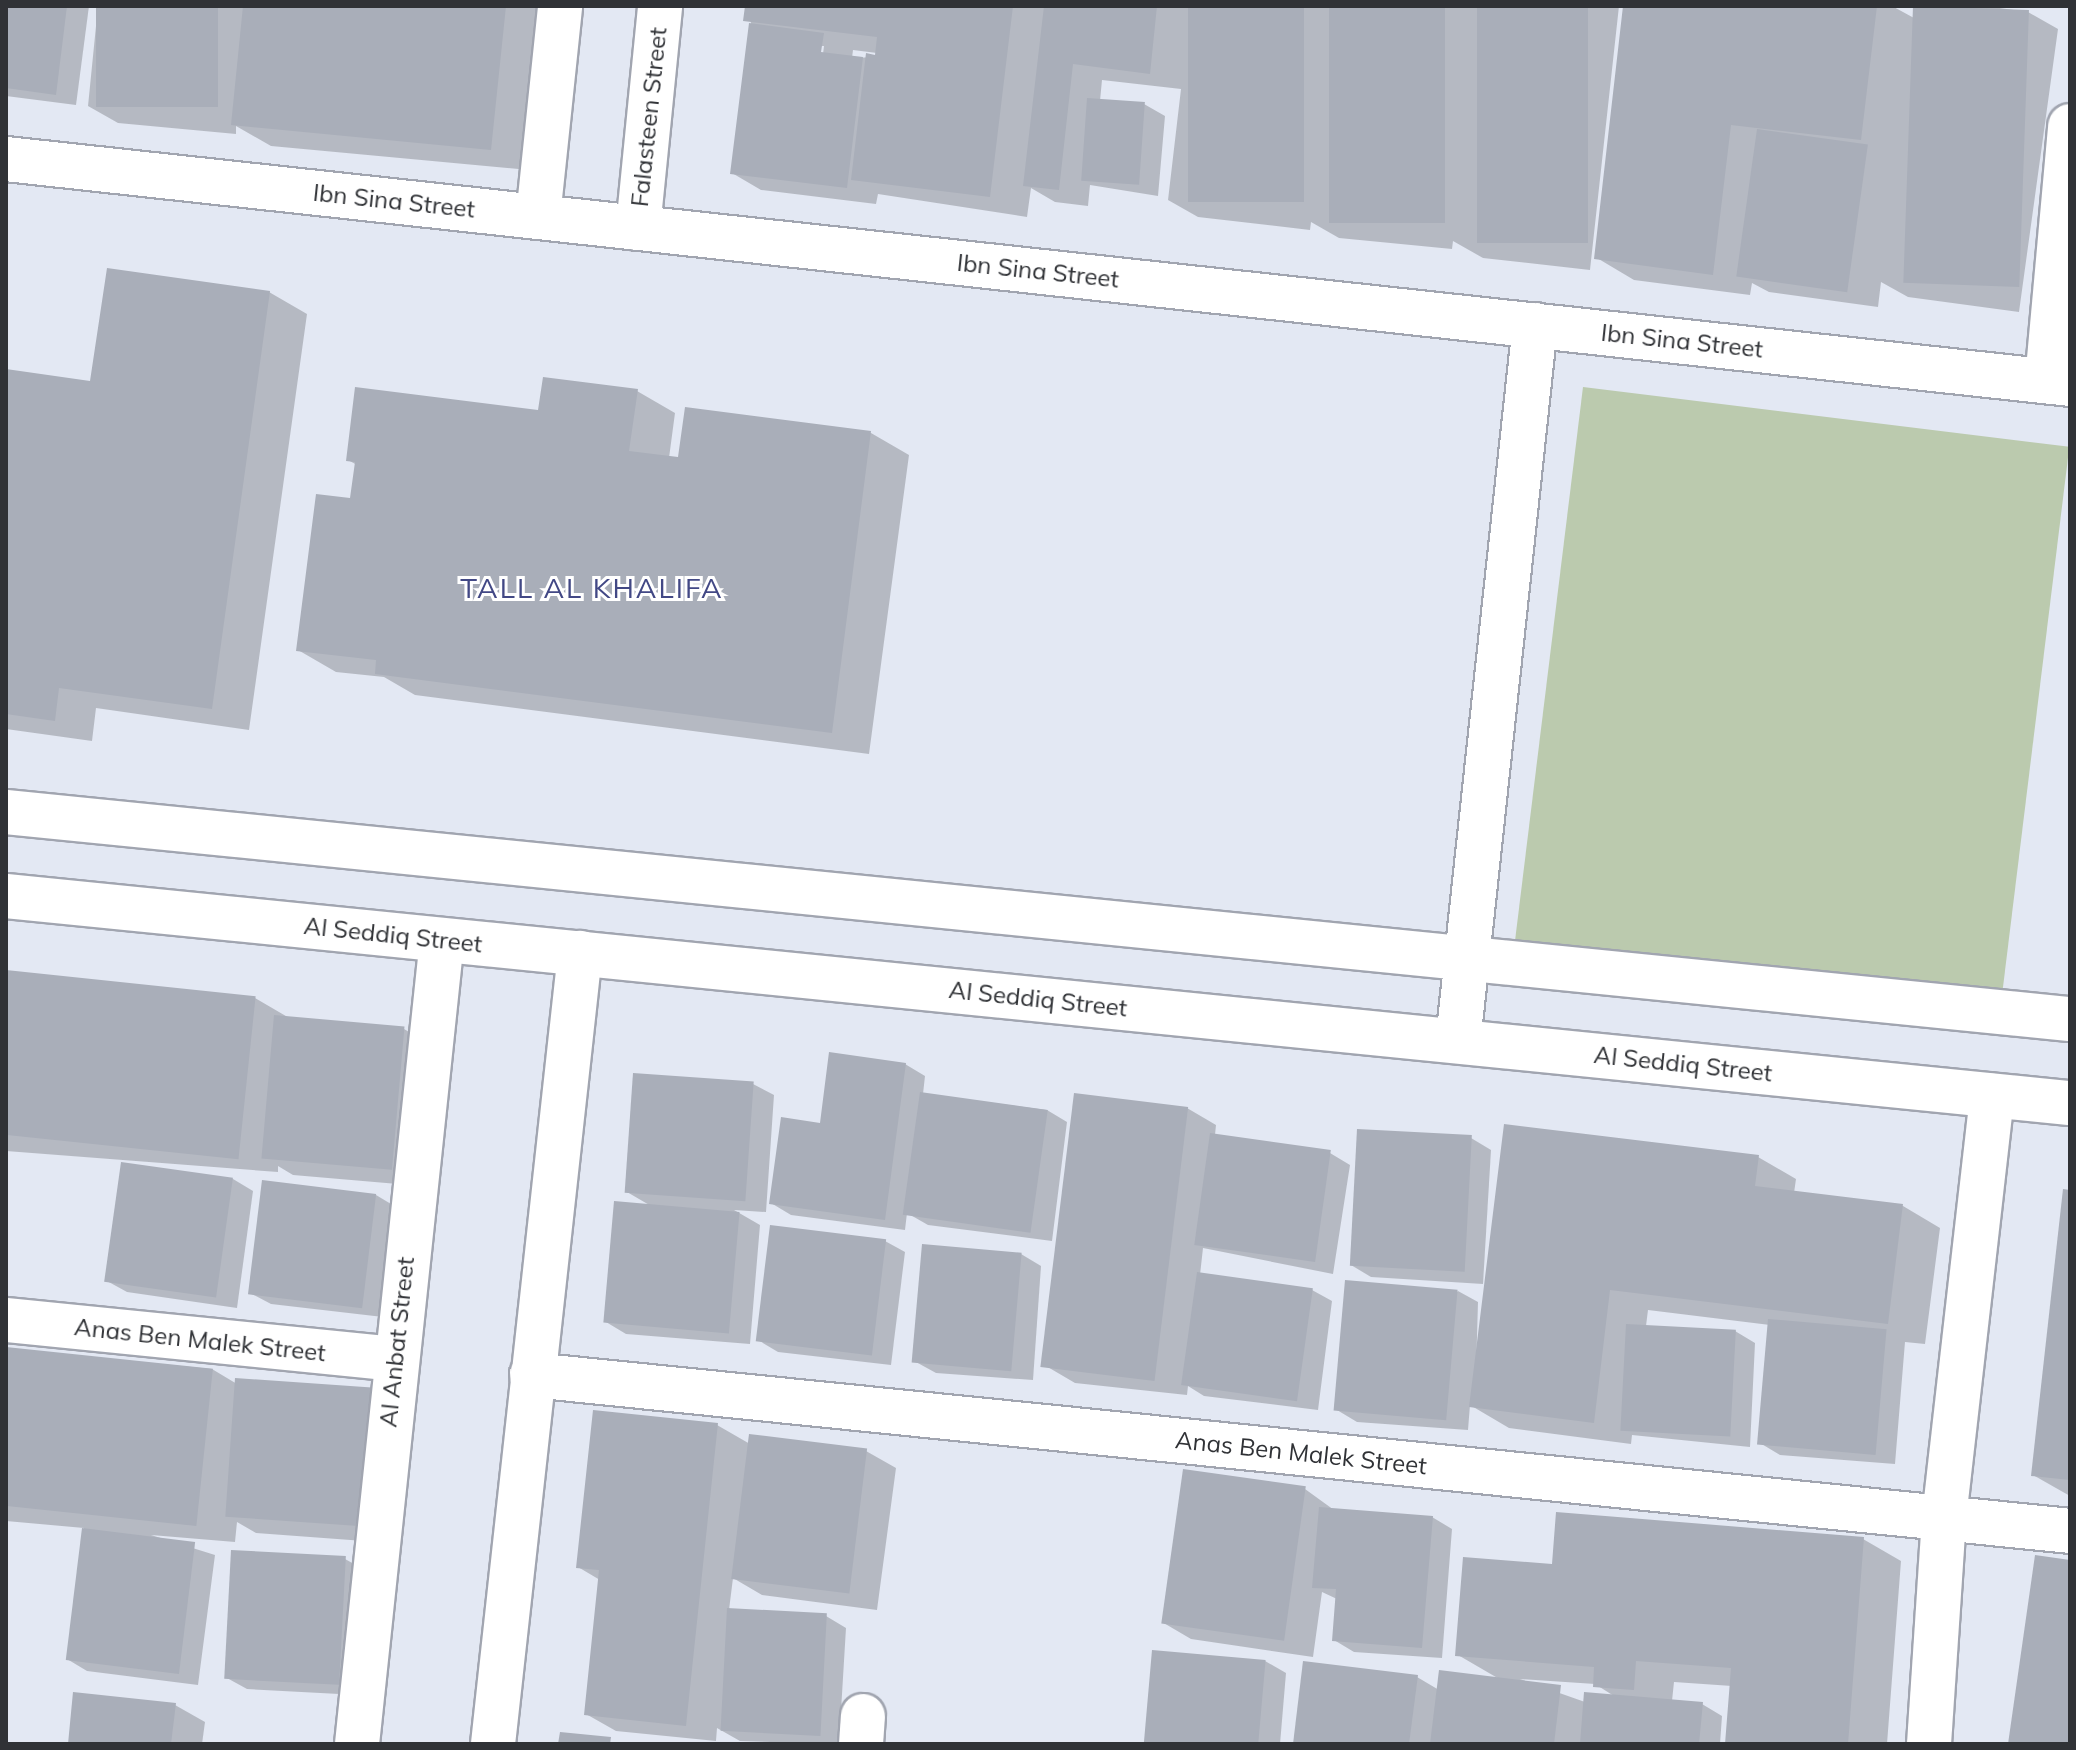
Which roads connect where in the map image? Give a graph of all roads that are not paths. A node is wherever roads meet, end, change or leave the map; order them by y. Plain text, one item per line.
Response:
1 (560, 6) edge
2 (660, 6) edge
3 (2070, 126) edge
4 (6, 159) edge
5 (538, 217) junction
6 (638, 228) junction
7 (1535, 325) junction
8 (2058, 382) edge
9 (6, 812) edge
10 (6, 896) edge
11 (442, 940) junction
12 (580, 953) junction
13 (1463, 958) junction
14 (2070, 1019) edge
15 (1458, 1041) junction
16 (1992, 1096) junction
17 (2070, 1103) edge
18 (6, 1320) edge
19 (395, 1359) junction
20 (532, 1375) junction
21 (1944, 1518) junction
22 (2070, 1531) edge
23 (357, 1744) edge
24 (493, 1744) edge
25 (1929, 1744) edge

1 - 5 street
2 - 6 street, Falasteen Street
3 - 8 street
4 - 5 street, Ibn Sina Street
5 - 6 street, Ibn Sina Street
6 - 7 street, Ibn Sina Street
7 - 8 street, Ibn Sina Street
7 - 13 street
9 - 13 street
10 - 11 street, Al Seddiq Street
11 - 12 street, Al Seddiq Street
11 - 19 street, Al Anbat Street
12 - 15 street, Al Seddiq Street
12 - 20 street
13 - 14 street
13 - 15 street
15 - 16 street, Al Seddiq Street
16 - 17 street, Al Seddiq Street
16 - 21 street
18 - 19 street, Anas Ben Malek Street
19 - 23 street, Al Anbat Street
20 - 21 street, Anas Ben Malek Street
20 - 24 street
21 - 22 street, Anas Ben Malek Street
21 - 25 street

